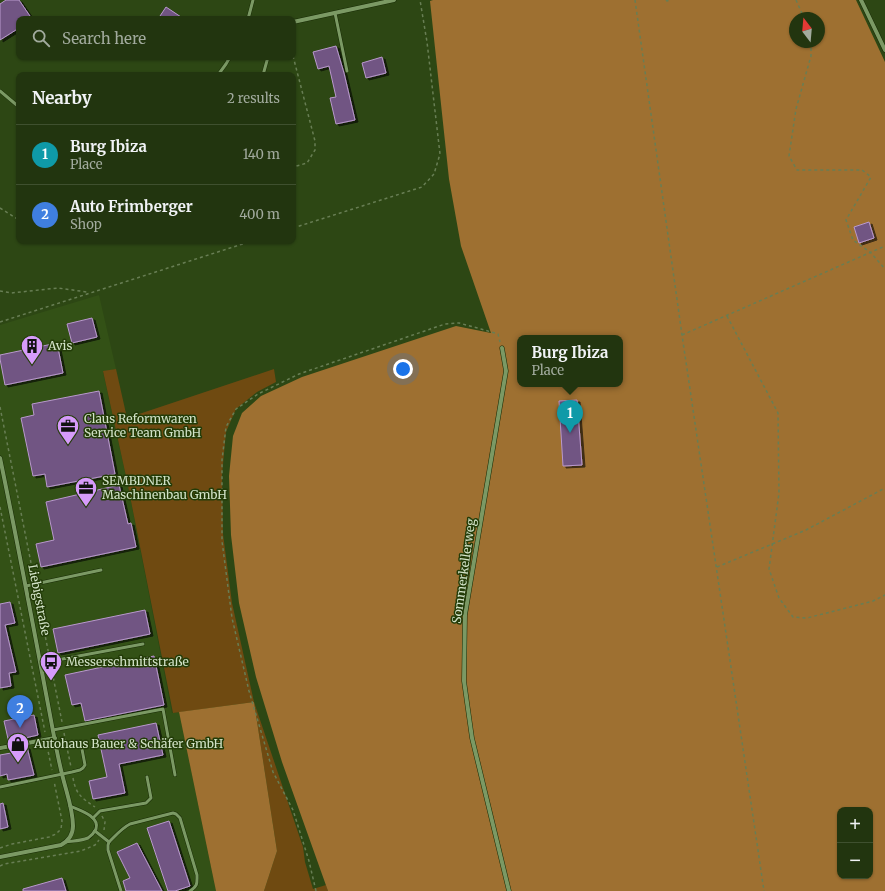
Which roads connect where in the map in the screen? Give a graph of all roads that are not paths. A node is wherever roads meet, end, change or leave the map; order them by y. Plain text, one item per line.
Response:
1 (253, 0) edge
2 (392, 0) edge
3 (861, 0) edge
4 (335, 13) junction
5 (249, 16) edge
6 (296, 21) edge
7 (885, 50) edge
8 (228, 60) edge
9 (267, 60) edge
10 (348, 71) dead end
11 (220, 72) edge
12 (264, 72) edge
13 (0, 91) edge
14 (16, 104) edge
15 (502, 348) road end
16 (0, 458) edge
17 (1, 466) edge
18 (101, 570) dead end
19 (26, 586) junction
20 (143, 644) dead end
21 (41, 663) junction
22 (53, 730) junction
23 (55, 738) junction
24 (81, 744) dead end
25 (0, 748) edge
26 (62, 774) junction
27 (175, 775) dead end
28 (147, 777) dead end
29 (0, 787) edge
30 (70, 806) junction
31 (93, 818) junction
32 (95, 831) junction
33 (66, 842) junction
34 (109, 842) junction
35 (0, 857) edge
36 (120, 891) edge
37 (190, 891) edge
38 (509, 891) edge

1 - 5 lane
2 - 4 street
3 - 7 street
4 - 6 street
4 - 10 lane
8 - 11 lane
9 - 12 lane
13 - 14 lane
15 - 38 street, Sommerkellerweg
16 - 17 street, Liebigstraße
17 - 19 street, Liebigstraße
18 - 19 lane
19 - 21 street, Liebigstraße
20 - 21 lane
21 - 22 street, Liebigstraße
22 - 23 street, Liebigstraße
22 - 27 lane
23 - 25 street
23 - 26 street, Liebigstraße
24 - 26 lane
26 - 29 lane
26 - 30 street, Liebigstraße
28 - 31 lane
30 - 31 lane
30 - 33 street, Liebigstraße
31 - 32 lane
32 - 33 lane
32 - 34 lane
33 - 35 street
34 - 36 lane
34 - 37 lane

